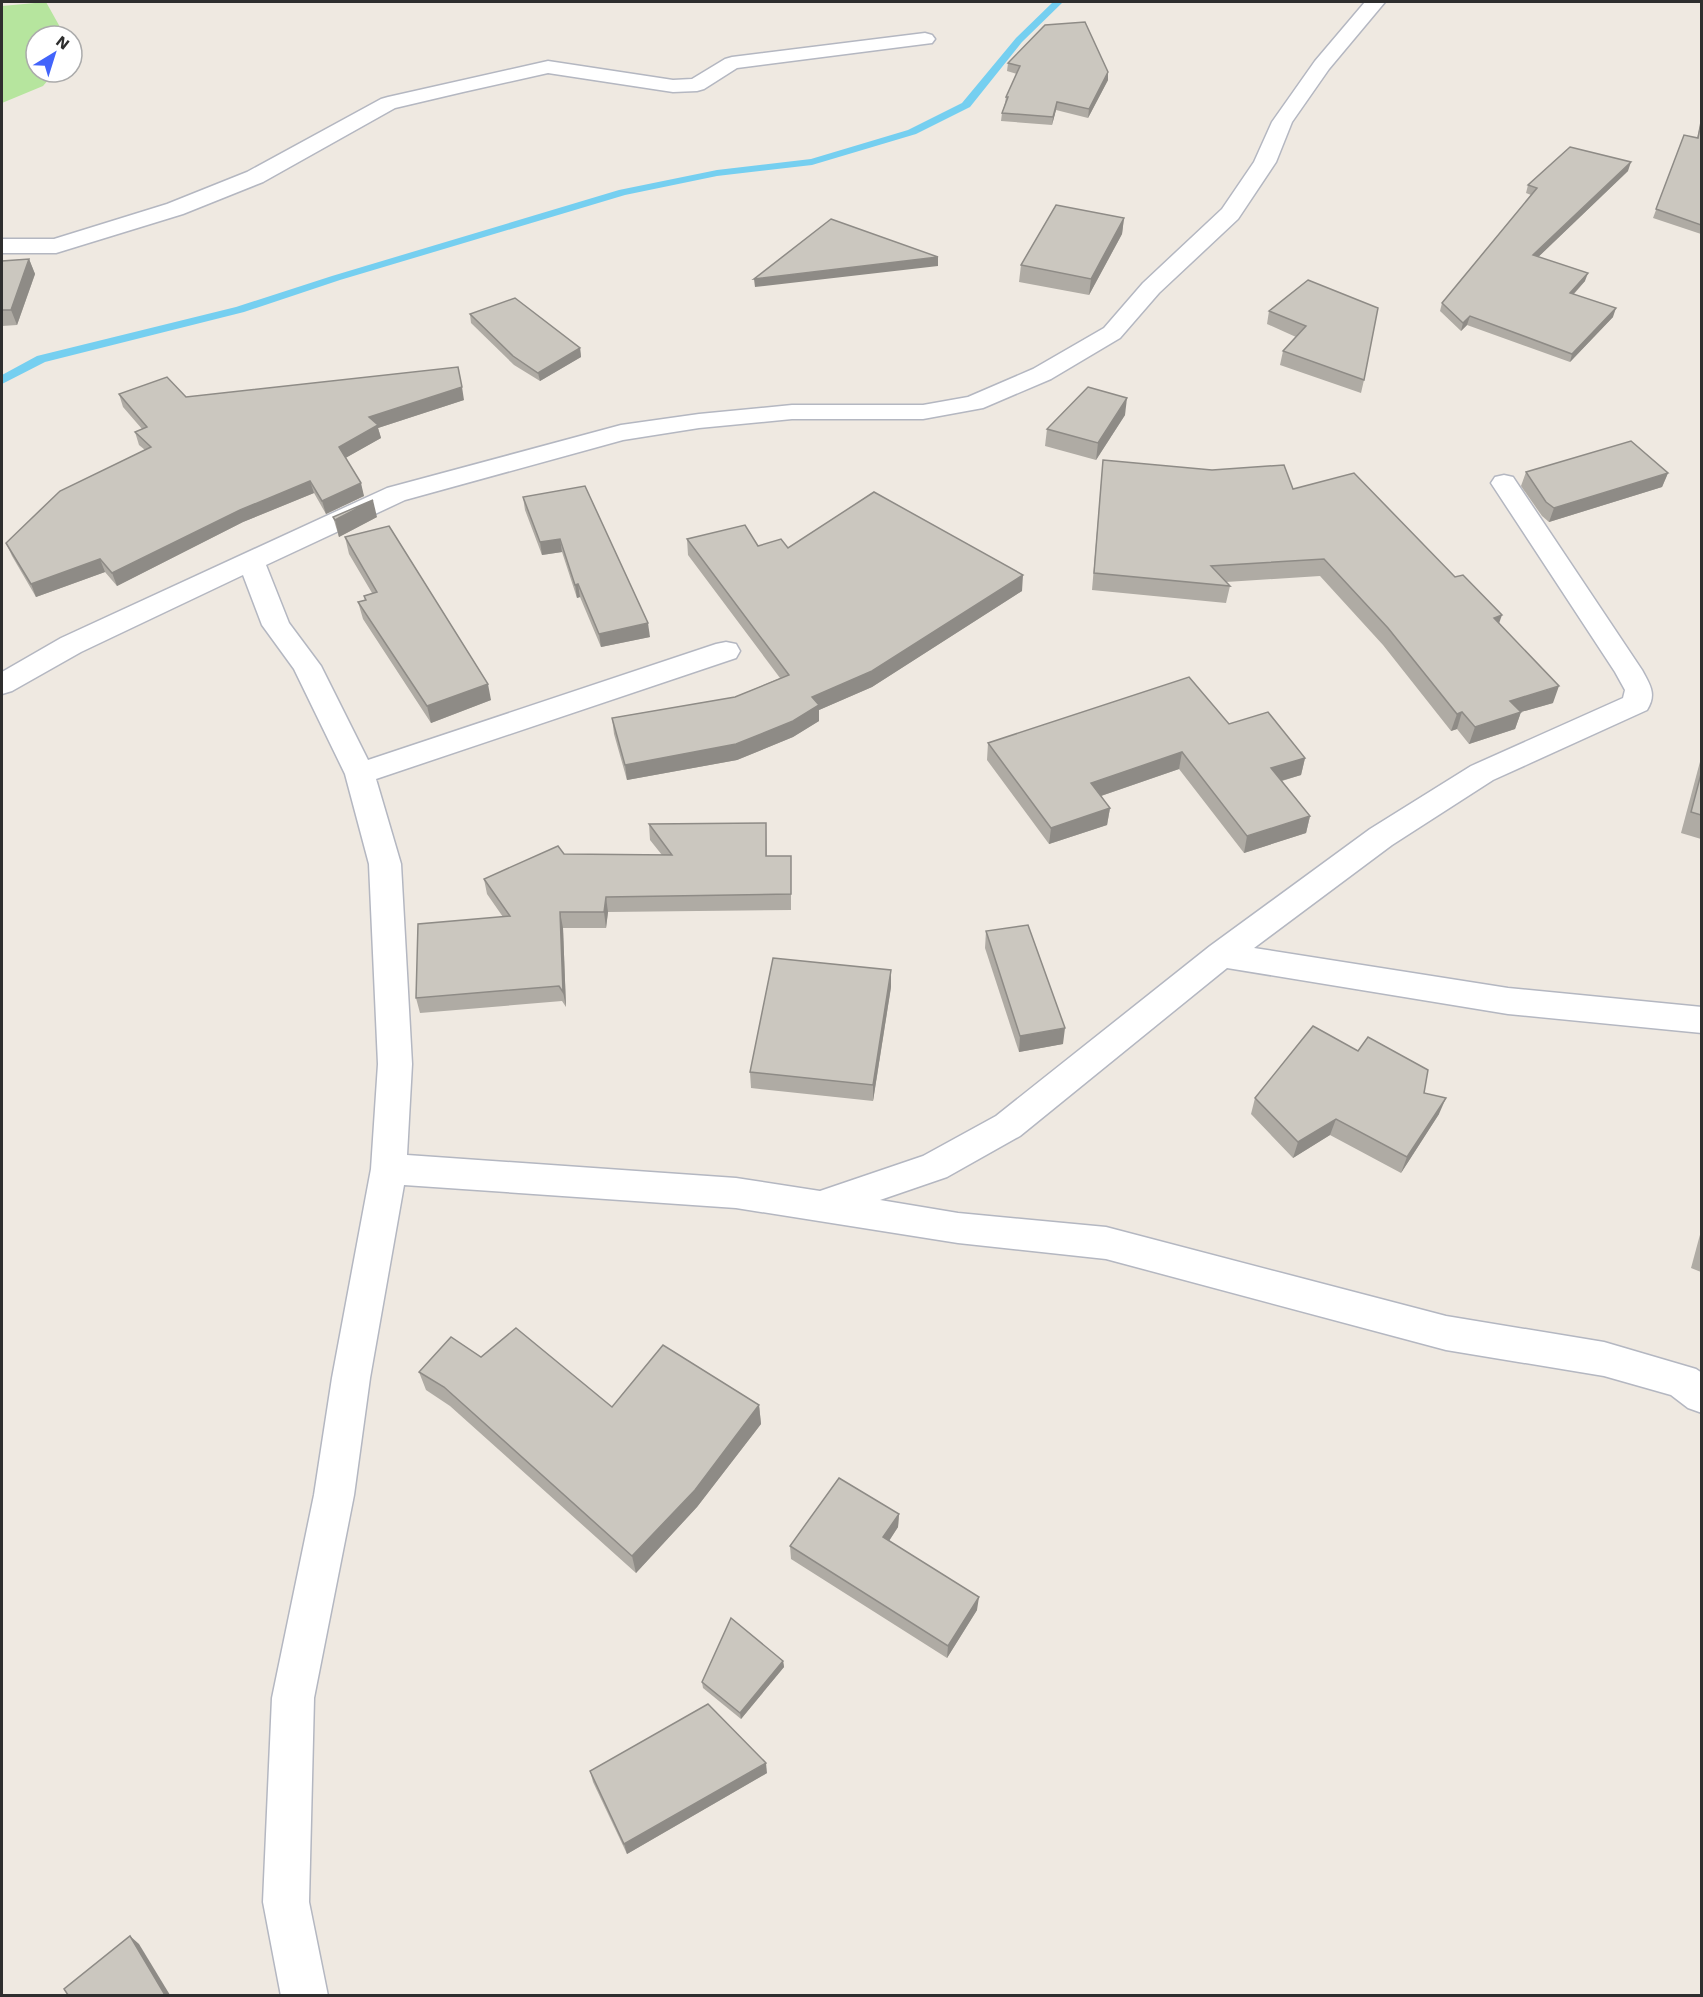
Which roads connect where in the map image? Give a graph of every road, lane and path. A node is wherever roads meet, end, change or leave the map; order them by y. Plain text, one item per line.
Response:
1 (1375, 2) edge
2 (925, 39) dead end
3 (2, 246) edge
4 (1504, 483) dead end
5 (251, 560) junction
6 (726, 651) dead end
7 (2, 684) edge
8 (360, 774) junction
9 (1221, 955) junction
10 (1701, 1020) edge
11 (388, 1169) junction
12 (820, 1206) junction
13 (1701, 1396) edge
14 (305, 1995) edge

1 - 5 street
2 - 3 street
4 - 9 street
5 - 7 street
5 - 8 street
6 - 8 street
8 - 11 street
9 - 10 street
9 - 12 street
11 - 12 street
11 - 14 street
12 - 13 street

